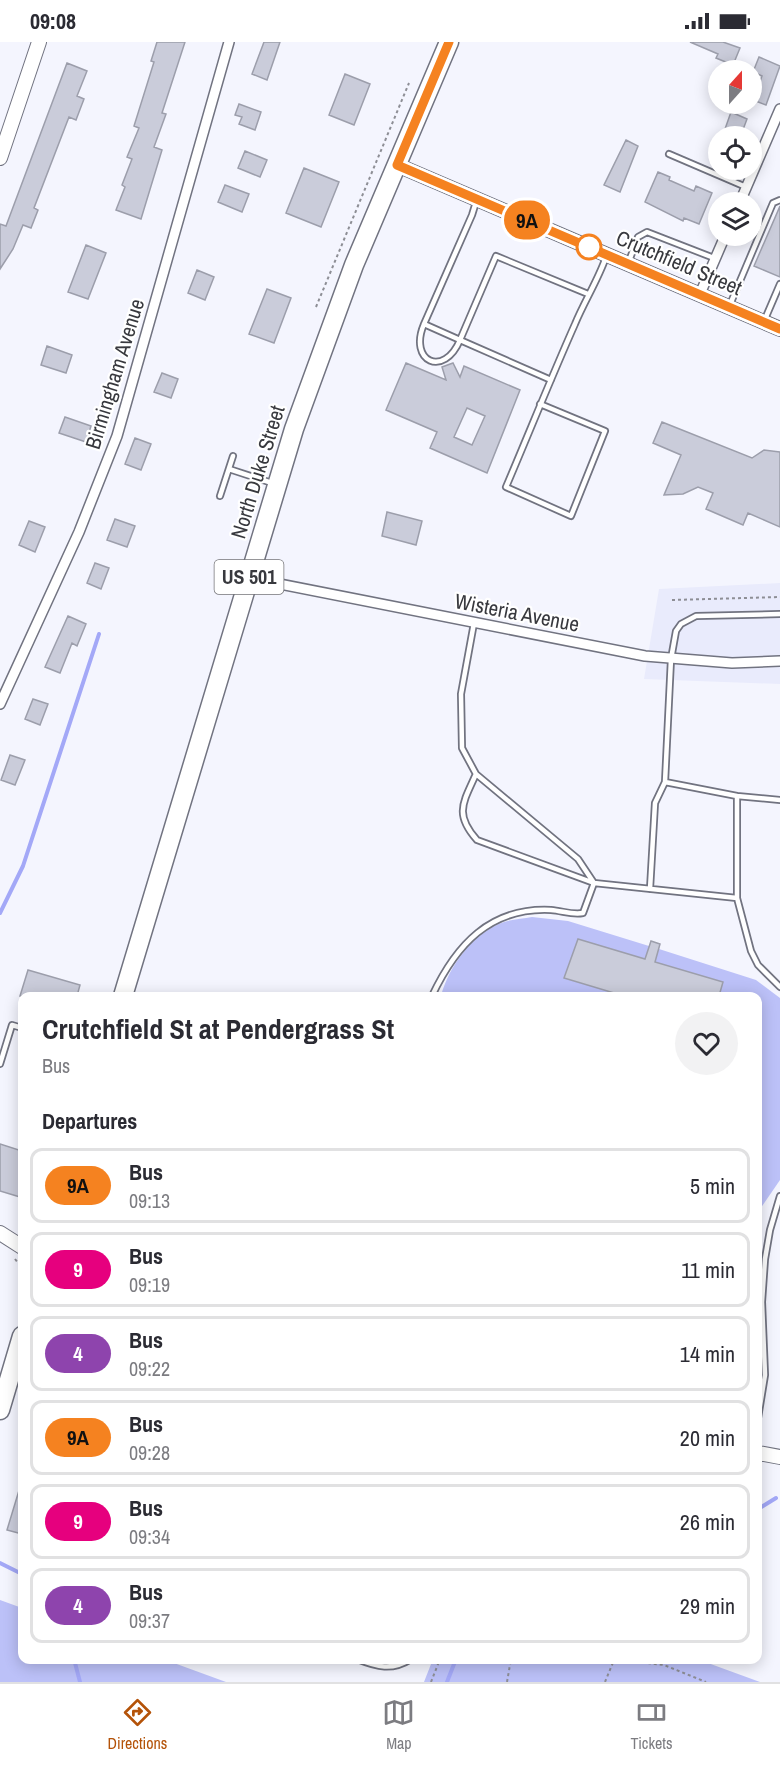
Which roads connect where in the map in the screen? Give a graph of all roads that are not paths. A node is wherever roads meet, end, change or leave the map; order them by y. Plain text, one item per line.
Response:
1 (39, 42) edge
2 (229, 42) edge
3 (449, 42) edge
4 (780, 109) edge
5 (669, 154) dead end
6 (0, 158) edge
7 (397, 165) junction
8 (747, 187) junction
9 (745, 192) edge
10 (477, 199) junction
11 (780, 200) edge
12 (721, 246) edge
13 (606, 254) junction
14 (715, 259) junction
15 (628, 263) junction
16 (780, 284) edge
17 (588, 294) junction
18 (700, 294) junction
19 (729, 307) junction
20 (764, 321) junction
21 (424, 324) junction
22 (780, 328) edge
23 (460, 340) junction
24 (551, 380) junction
25 (540, 404) junction
26 (233, 456) dead end
27 (229, 469) junction
28 (277, 485) junction
29 (220, 496) dead end
30 (249, 578) junction
31 (780, 614) edge
32 (474, 623) junction
33 (671, 659) junction
34 (780, 661) edge
35 (0, 704) edge
36 (476, 774) junction
37 (665, 782) junction
38 (737, 796) junction
39 (780, 800) edge
40 (594, 883) junction
41 (650, 888) junction
42 (738, 898) junction
43 (780, 987) edge
44 (124, 992) edge
45 (434, 992) edge
46 (18, 1027) edge
47 (0, 1064) edge
48 (780, 1196) edge
49 (0, 1233) edge
50 (18, 1244) edge
51 (762, 1302) edge
52 (18, 1349) edge
53 (762, 1352) edge
54 (762, 1393) edge
55 (0, 1410) edge
56 (762, 1454) edge
57 (780, 1456) edge
58 (370, 1664) edge
59 (403, 1664) edge

1 - 6 street
2 - 35 street, Birmingham Avenue
3 - 7 highway, North Duke Street / US 501
4 - 8 street
5 - 8 lane
7 - 10 street, Crutchfield Street
7 - 28 highway, North Duke Street / US 501
8 - 9 street
10 - 13 street, Crutchfield Street
10 - 21 lane
11 - 19 lane
12 - 14 street
13 - 15 street, Crutchfield Street
13 - 17 lane
14 - 15 lane
14 - 18 street
15 - 18 street, Crutchfield Street
16 - 20 lane
17 - 23 lane
17 - 24 lane
18 - 19 street, Crutchfield Street
19 - 20 street, Crutchfield Street
20 - 22 street, Crutchfield Street
21 - 23 lane
21 - 23 lane
23 - 24 lane
24 - 25 lane
25 - 25 lane
26 - 27 lane
27 - 28 lane
27 - 29 lane
28 - 30 highway, North Duke Street / US 501
30 - 32 street, Wisteria Avenue
30 - 44 highway, North Duke Street / US 501
31 - 33 lane
32 - 33 street, Wisteria Avenue
32 - 36 lane
33 - 34 street, Wisteria Avenue
33 - 37 lane
36 - 40 lane
36 - 40 lane
37 - 38 lane
37 - 41 lane
38 - 39 lane
38 - 42 lane
40 - 41 lane
40 - 45 lane
41 - 42 lane
42 - 43 lane
46 - 47 lane
48 - 51 lane
49 - 50 street
52 - 55 highway
53 - 54 lane
56 - 57 street
58 - 59 lane

